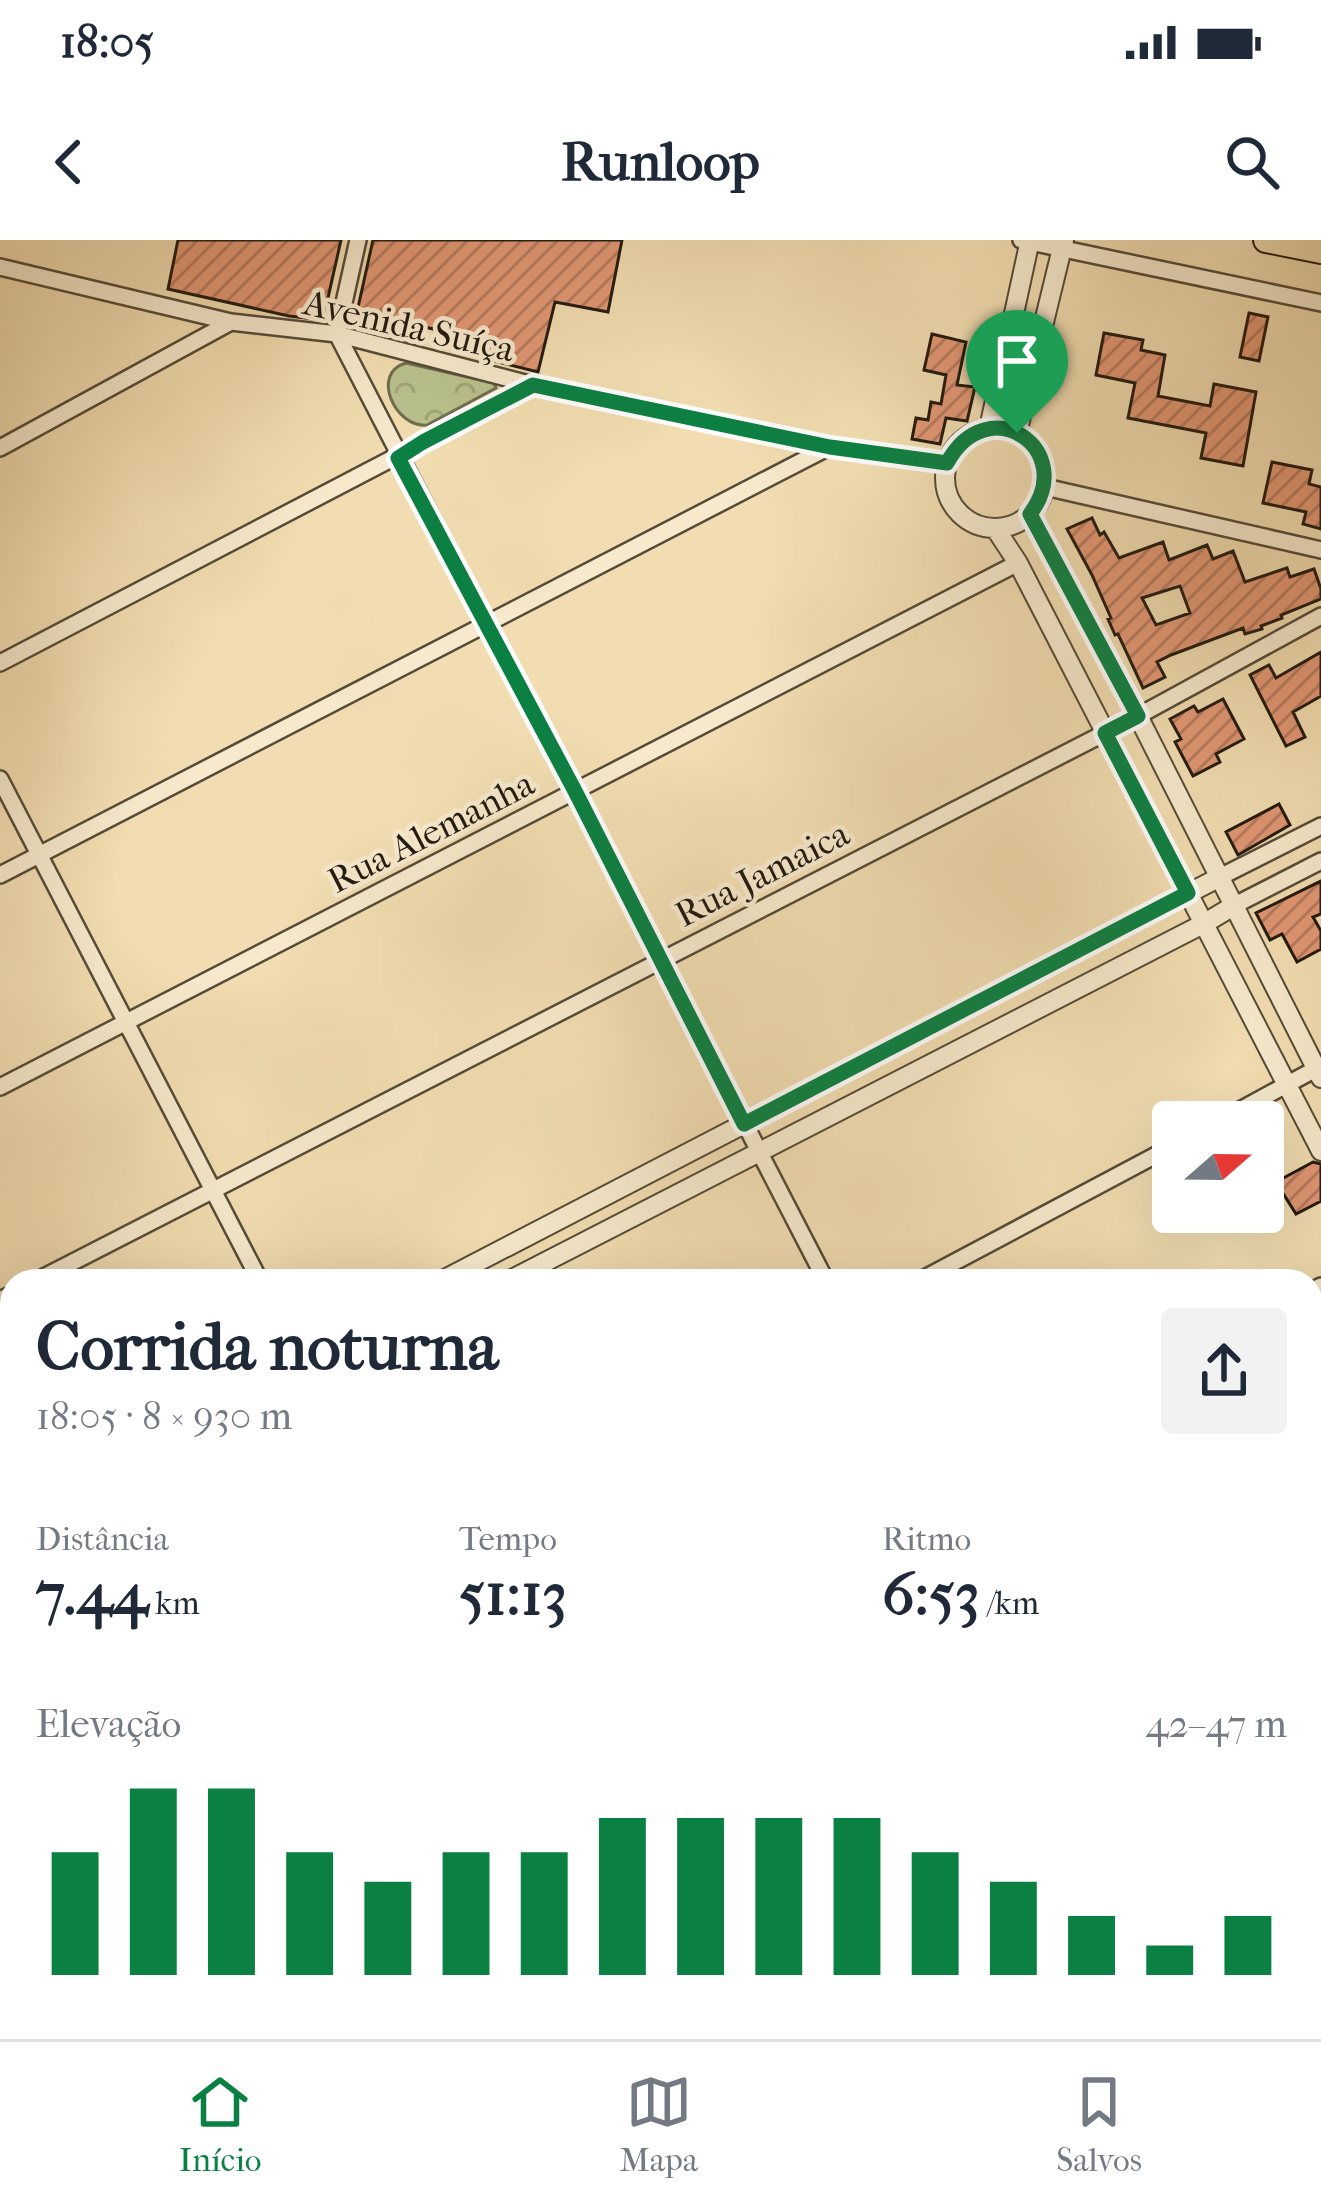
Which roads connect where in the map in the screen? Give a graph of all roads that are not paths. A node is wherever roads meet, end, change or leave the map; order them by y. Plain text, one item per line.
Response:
1 (358, 240) edge
2 (1266, 240) edge
3 (1027, 241) edge
4 (1063, 244) edge
5 (1321, 251) edge
6 (0, 267) edge
7 (1321, 303) edge
8 (231, 322) junction
9 (337, 334) junction
10 (533, 385) junction
11 (988, 428) junction
12 (1017, 433) junction
13 (830, 447) junction
14 (0, 448) edge
15 (398, 458) junction
16 (947, 463) junction
17 (1045, 487) junction
18 (1030, 514) junction
19 (995, 528) junction
20 (1321, 550) edge
21 (1018, 563) junction
22 (1321, 616) edge
23 (485, 624) junction
24 (0, 663) edge
25 (1138, 716) junction
26 (1105, 733) junction
27 (0, 779) edge
28 (575, 791) junction
29 (1321, 826) edge
30 (40, 855) junction
31 (1321, 861) edge
32 (0, 875) edge
33 (1220, 877) junction
34 (1188, 893) junction
35 (1235, 905) junction
36 (1205, 923) junction
37 (661, 959) junction
38 (128, 1022) junction
39 (1319, 1071) edge
40 (1287, 1085) junction
41 (0, 1087) edge
42 (1257, 1101) edge
43 (744, 1124) junction
44 (1321, 1151) edge
45 (760, 1153) junction
46 (1152, 1157) edge
47 (213, 1188) junction
48 (59, 1269) edge
49 (254, 1269) edge
50 (464, 1269) edge
51 (532, 1269) edge
52 (820, 1269) edge
53 (942, 1269) edge

1 - 9 street
2 - 5 main road
3 - 4 street
3 - 11 street
4 - 7 street
4 - 12 street
6 - 8 street, Avenida Suíça
8 - 9 street, Avenida Suíça
8 - 14 street
9 - 10 street, Avenida Suíça
9 - 15 street
10 - 13 street, Avenida Suíça
10 - 15 street
11 - 12 street
11 - 16 street
12 - 17 street
13 - 16 street, Avenida Suíça
13 - 23 street
15 - 23 street
15 - 24 street
16 - 19 street
17 - 18 street
17 - 20 street
18 - 19 street
18 - 25 street
19 - 21 street
21 - 26 street
21 - 28 street, Rua Alemanha
22 - 25 street, Rua Jamaica
23 - 28 street
23 - 30 street
25 - 26 street, Rua Jamaica
25 - 33 street
26 - 34 street
26 - 37 street, Rua Jamaica
27 - 30 street
28 - 37 street
28 - 38 street, Rua Alemanha
29 - 33 street
30 - 32 street
30 - 38 street
31 - 35 street
33 - 34 street
33 - 35 street
34 - 36 street
34 - 43 street
35 - 36 street
35 - 39 street
36 - 40 street
36 - 45 street
37 - 43 street
37 - 47 street, Rua Jamaica
38 - 41 street, Rua Alemanha
38 - 47 street
39 - 40 street
40 - 42 street
40 - 44 street
43 - 45 street
43 - 50 street
45 - 51 street
45 - 52 street
46 - 53 street
47 - 48 street, Rua Jamaica
47 - 49 street

